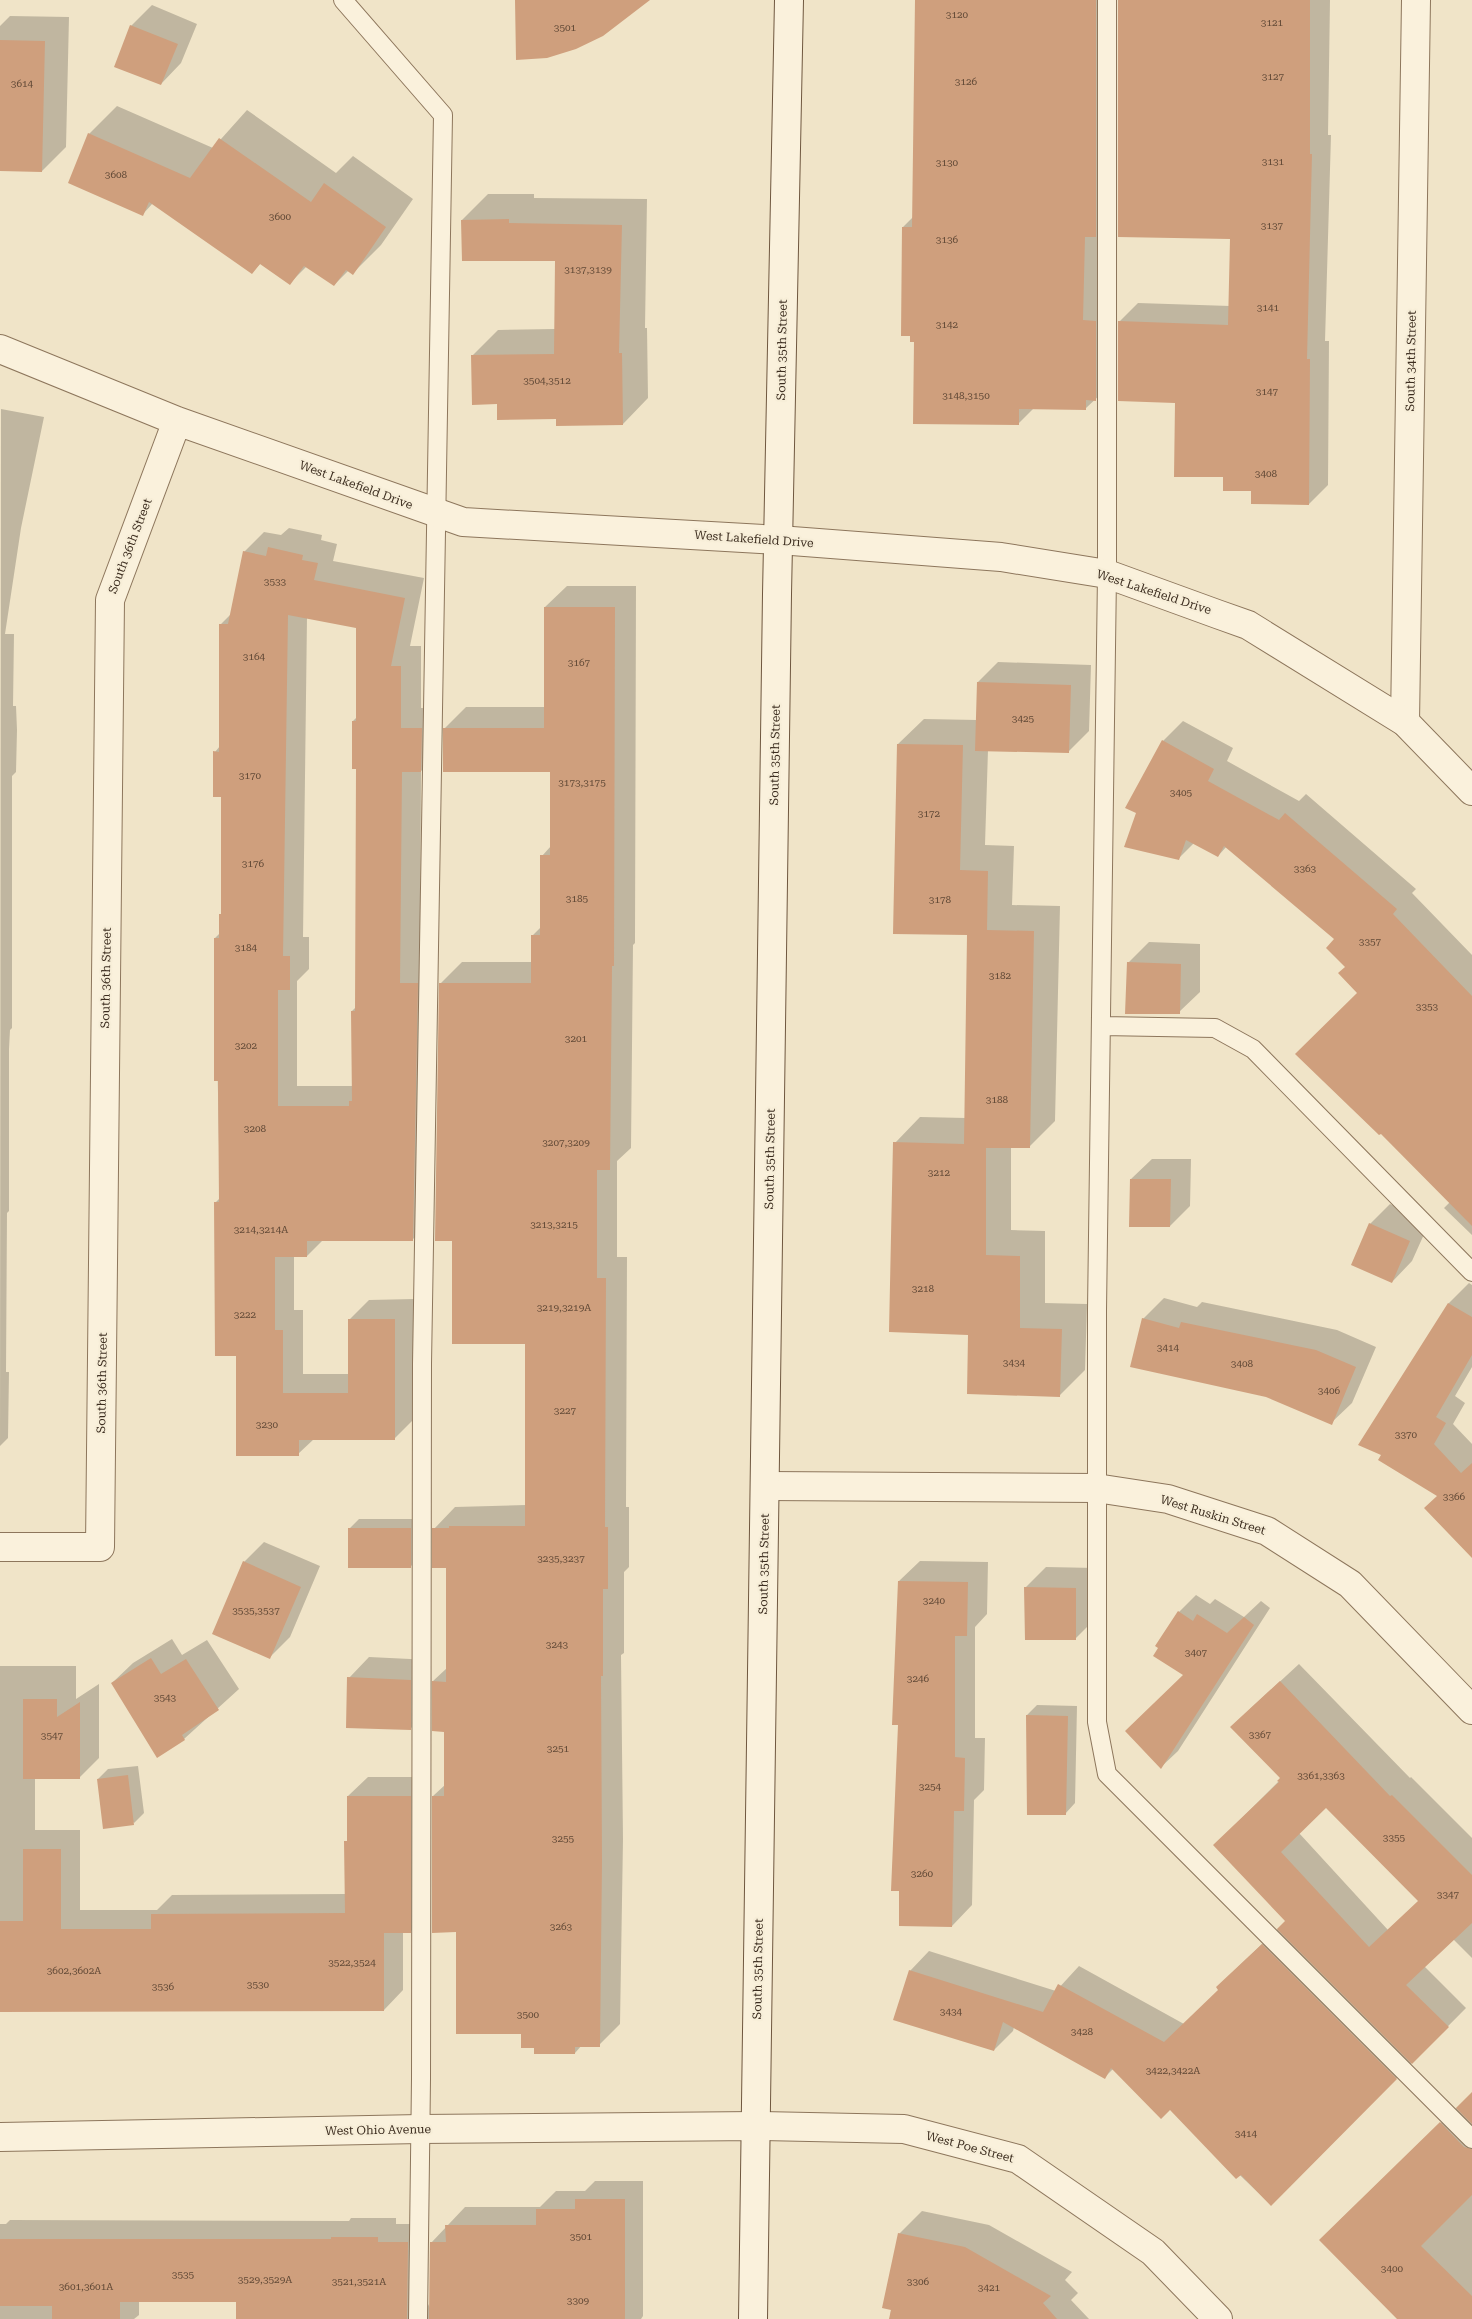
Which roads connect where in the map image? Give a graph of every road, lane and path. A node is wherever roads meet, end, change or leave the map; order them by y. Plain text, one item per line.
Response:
1 (343, 0) edge
2 (789, 0) edge
3 (1107, 0) edge
4 (1416, 0) edge
5 (0, 349) edge
6 (177, 421) junction
7 (435, 513) junction
8 (778, 540) junction
9 (1107, 574) junction
10 (1405, 722) junction
11 (1472, 792) edge
12 (1102, 1026) junction
13 (1472, 1272) edge
14 (766, 1486) junction
15 (1096, 1488) junction
16 (0, 1547) edge
17 (1472, 1710) edge
18 (756, 2126) junction
19 (420, 2129) junction
20 (0, 2138) edge
21 (1472, 2139) edge
22 (418, 2319) edge
23 (753, 2319) edge
24 (1218, 2319) edge

1 - 7 lane
2 - 8 street, South 35th Street
3 - 9 lane
4 - 10 street, South 34th Street
5 - 6 street, West Lakefield Drive
6 - 7 street, West Lakefield Drive
6 - 16 street, South 36th Street
7 - 8 street, West Lakefield Drive
7 - 19 lane
8 - 9 street, West Lakefield Drive
8 - 14 street, South 35th Street
9 - 10 street, West Lakefield Drive
9 - 12 lane
10 - 11 street, West Lakefield Drive
12 - 13 lane
12 - 15 lane
14 - 15 street, West Ruskin Street
14 - 18 street, South 35th Street
15 - 17 street, West Ruskin Street
15 - 21 lane
18 - 19 street, West Ohio Avenue
18 - 23 street, South 35th Street
18 - 24 street, West Poe Street
19 - 20 street, West Ohio Avenue
19 - 22 lane

